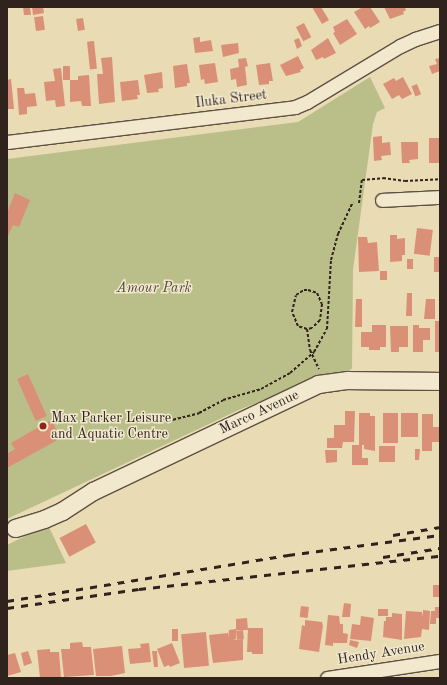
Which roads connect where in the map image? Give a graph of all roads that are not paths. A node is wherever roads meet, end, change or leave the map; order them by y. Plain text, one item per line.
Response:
1 (440, 31) edge
2 (7, 142) edge
3 (440, 197) edge
4 (382, 200) dead end
5 (440, 382) edge
6 (11, 530) edge
7 (440, 660) edge
8 (327, 678) edge

1 - 2 street, Iluka Street
3 - 4 street
5 - 6 street, Marco Avenue
7 - 8 street, Hendy Avenue

